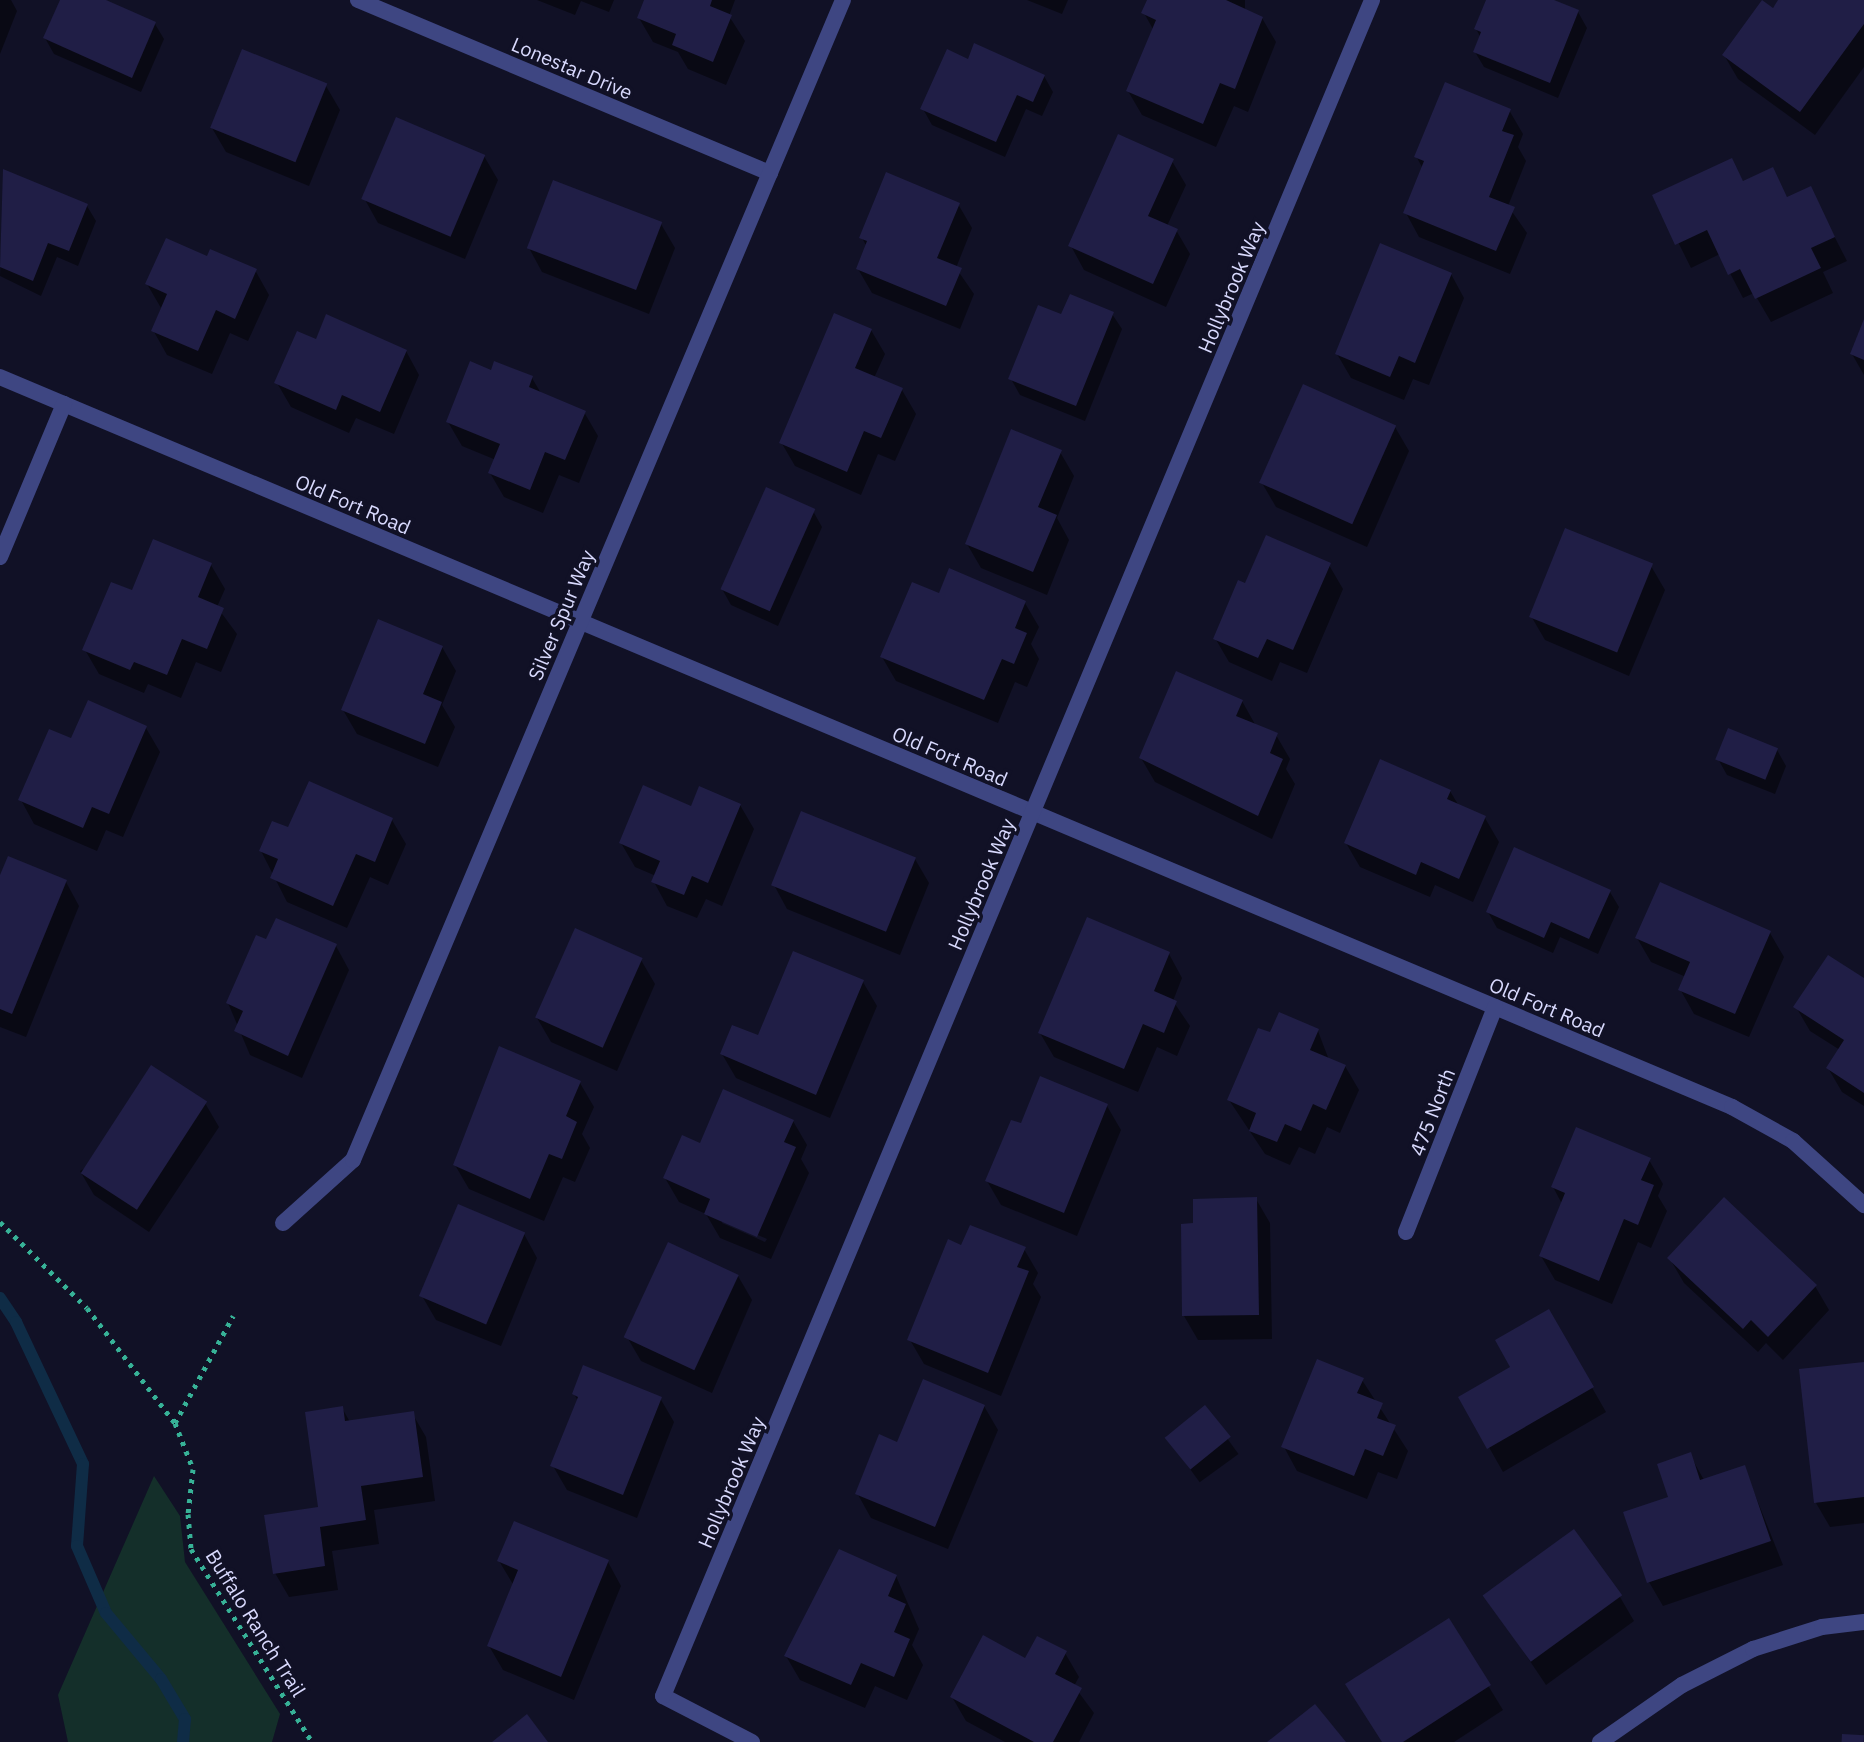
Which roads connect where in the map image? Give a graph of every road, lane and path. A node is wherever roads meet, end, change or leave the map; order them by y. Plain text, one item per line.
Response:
1 (358, 0) edge
2 (843, 0) edge
3 (1372, 0) edge
4 (770, 173) junction
5 (0, 377) edge
6 (64, 404) junction
7 (0, 557) edge
8 (580, 621) junction
9 (1033, 812) junction
10 (1495, 1007) junction
11 (1864, 1205) edge
12 (0, 1222) edge
13 (283, 1223) dead end
14 (1406, 1232) dead end
15 (233, 1316) dead end
16 (175, 1423) junction
17 (1864, 1622) edge
18 (312, 1742) edge
19 (752, 1742) edge
20 (1600, 1742) edge

1 - 4 street, Lonestar Drive
2 - 4 street, Silver Spur Way
3 - 9 street, Hollybrook Way
4 - 8 street, Silver Spur Way
5 - 6 street, Old Fort Road
6 - 7 street
6 - 8 street, Old Fort Road
8 - 9 street, Old Fort Road
8 - 13 street, Silver Spur Way
9 - 10 street, Old Fort Road
9 - 19 street, Hollybrook Way
10 - 11 street, Old Fort Road
10 - 14 street, 475 North
12 - 16 path, Buffalo Ranch Trail
15 - 16 path
16 - 18 path, Buffalo Ranch Trail
17 - 20 street

